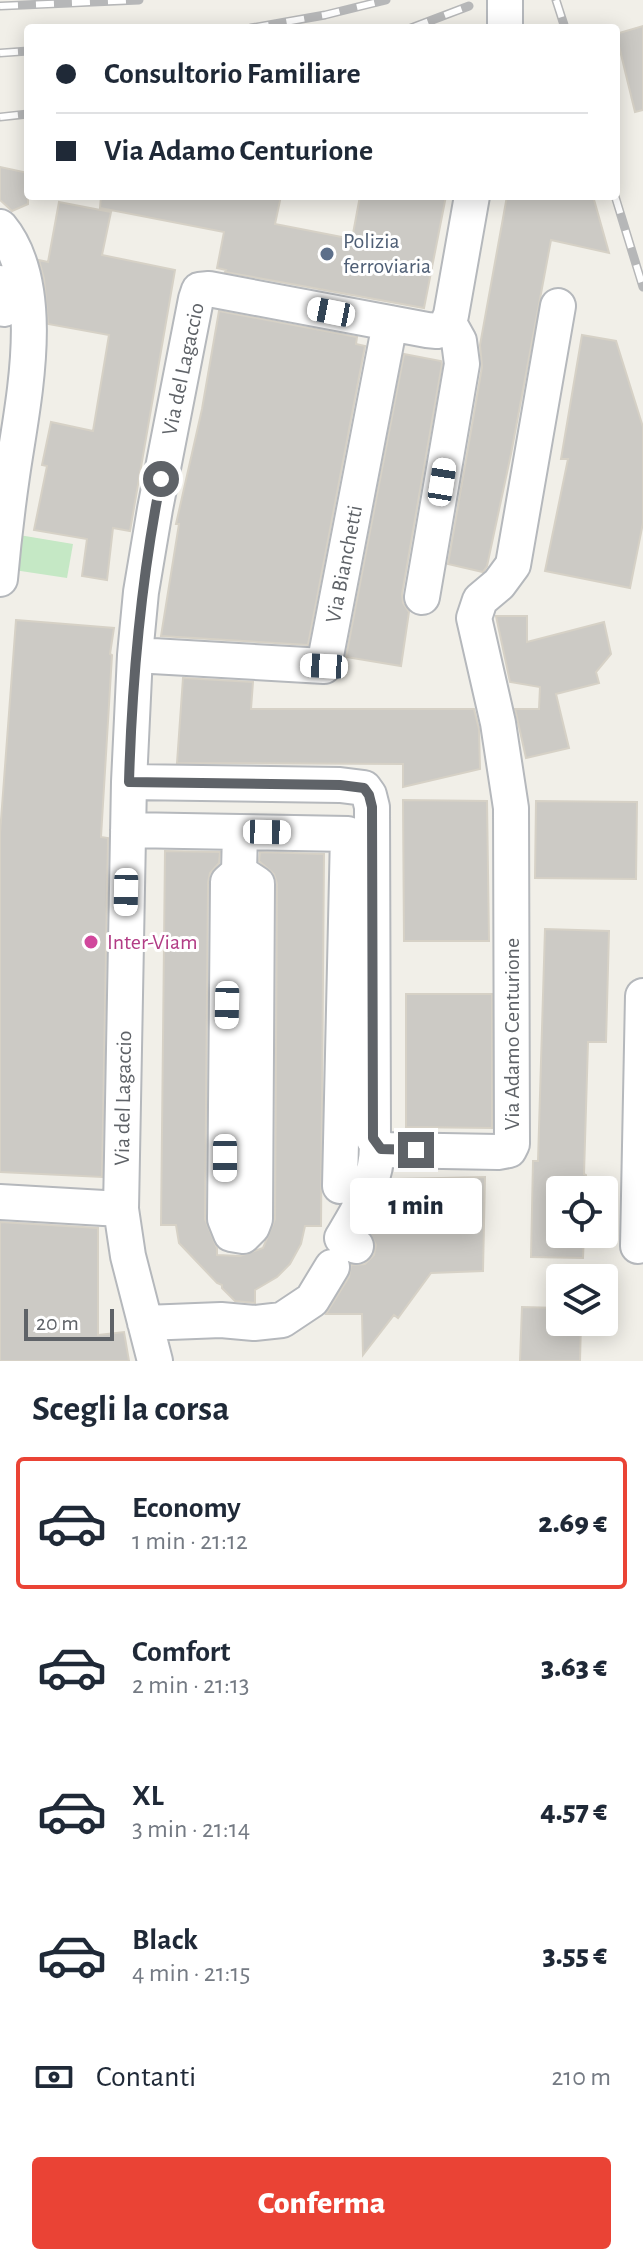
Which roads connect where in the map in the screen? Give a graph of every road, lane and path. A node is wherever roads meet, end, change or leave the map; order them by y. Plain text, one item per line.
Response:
1 (505, 0) edge
2 (505, 24) edge
3 (471, 200) edge
4 (0, 227) edge
5 (558, 306) dead end
6 (390, 323) junction
7 (449, 323) junction
8 (0, 579) edge
9 (422, 597) dead end
10 (135, 655) junction
11 (129, 782) junction
12 (128, 830) junction
13 (240, 832) junction
14 (239, 872) junction
15 (643, 996) edge
16 (377, 1145) junction
17 (340, 1186) dead end
18 (0, 1202) edge
19 (121, 1209) junction
20 (638, 1246) dead end
21 (145, 1323) junction
22 (155, 1361) edge

1 - 2 street
3 - 7 street
4 - 8 street
5 - 16 street, Via Adamo Centurione
6 - 7 street, Via del Lagaccio
6 - 10 street, Via Bianchetti
6 - 10 street, Via del Lagaccio
7 - 9 street
10 - 11 street, Via del Lagaccio
11 - 12 street, Via del Lagaccio
11 - 16 street
12 - 13 street
12 - 19 street, Via del Lagaccio
13 - 14 street
13 - 17 street
14 - 14 street
15 - 20 street
16 - 21 street
18 - 19 street
19 - 21 street, Via del Lagaccio
21 - 22 street, Via del Lagaccio

